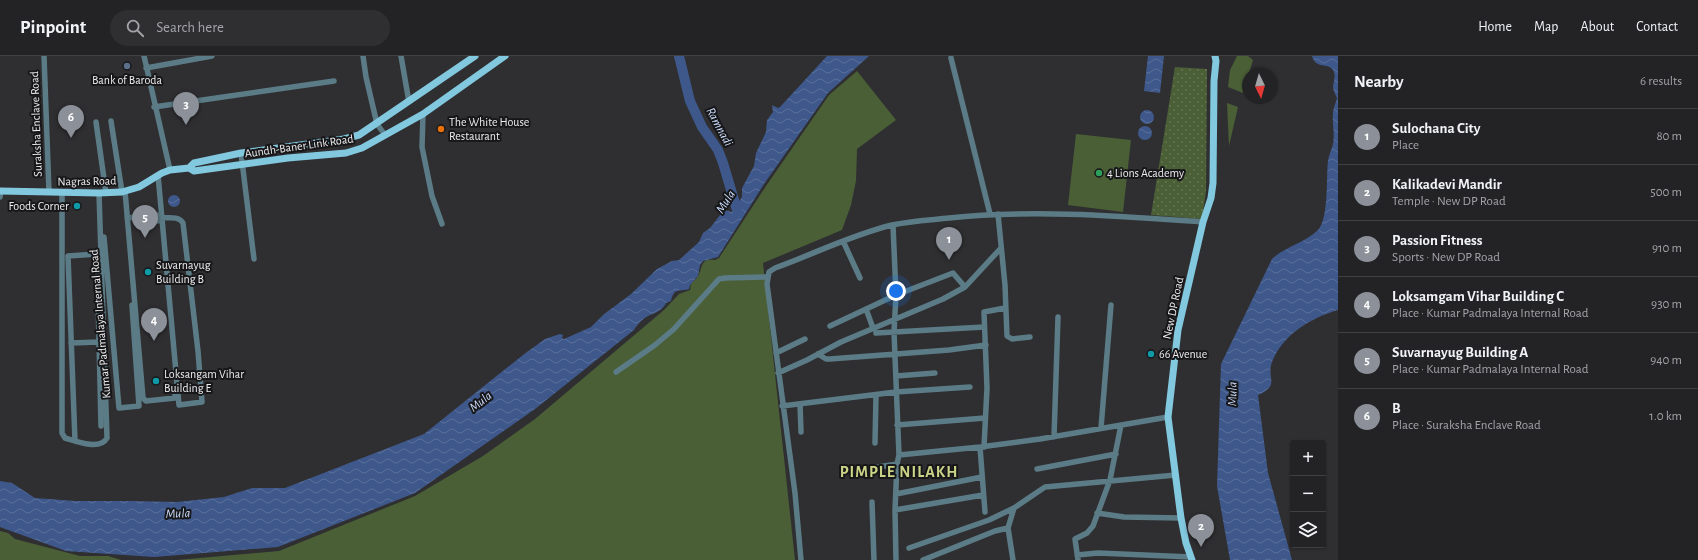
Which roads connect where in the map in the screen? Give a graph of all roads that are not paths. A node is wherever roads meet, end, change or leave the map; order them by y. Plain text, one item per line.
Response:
1 (44, 56) edge
2 (144, 56) edge
3 (212, 56) edge
4 (363, 56) edge
5 (401, 56) edge
6 (475, 56) edge
7 (505, 56) edge
8 (951, 58) dead end
9 (1218, 58) edge
10 (146, 68) junction
11 (334, 81) dead end
12 (409, 102) junction
13 (154, 107) junction
14 (423, 114) junction
15 (111, 121) dead end
16 (96, 122) dead end
17 (377, 124) junction
18 (386, 135) junction
19 (241, 153) junction
20 (243, 165) junction
21 (188, 168) junction
22 (170, 170) junction
23 (158, 175) junction
24 (123, 191) junction
25 (49, 192) junction
26 (62, 192) junction
27 (0, 193) edge
28 (102, 193) junction
29 (990, 214) junction
30 (998, 214) junction
31 (127, 218) junction
32 (161, 218) junction
33 (1203, 222) junction
34 (442, 224) dead end
35 (893, 225) junction
36 (843, 241) junction
37 (1001, 248) junction
38 (254, 259) dead end
39 (767, 277) junction
40 (860, 278) dead end
41 (965, 287) junction
42 (896, 295) junction
43 (1111, 305) dead end
44 (1005, 308) junction
45 (866, 309) junction
46 (1058, 317) dead end
47 (895, 318) junction
48 (830, 326) dead end
49 (984, 327) junction
50 (875, 330) junction
51 (894, 332) junction
52 (1030, 337) dead end
53 (805, 339) dead end
54 (99, 342) junction
55 (71, 343) junction
56 (986, 345) junction
57 (776, 353) junction
58 (818, 354) junction
59 (895, 354) junction
60 (616, 372) dead end
61 (778, 373) junction
62 (935, 373) dead end
63 (896, 376) junction
64 (970, 387) dead end
65 (896, 392) junction
66 (876, 395) junction
67 (800, 404) junction
68 (782, 406) junction
69 (1168, 417) junction
70 (985, 418) junction
71 (898, 425) junction
72 (1121, 425) junction
73 (101, 426) dead end
74 (1101, 428) junction
75 (801, 432) dead end
76 (1054, 437) junction
77 (75, 441) junction
78 (875, 443) dead end
79 (982, 447) junction
80 (1116, 454) junction
81 (899, 455) junction
82 (897, 464) junction
83 (872, 468) dead end
84 (1037, 469) dead end
85 (1176, 474) junction
86 (982, 477) junction
87 (1110, 480) junction
88 (896, 494) junction
89 (984, 495) junction
90 (872, 502) dead end
91 (1014, 508) junction
92 (895, 510) junction
93 (985, 512) dead end
94 (1097, 513) junction
95 (1181, 518) junction
96 (1008, 528) junction
97 (910, 548) dead end
98 (1098, 553) junction
99 (1077, 557) edge
100 (1162, 558) edge
101 (1191, 559) edge
102 (801, 560) edge
103 (874, 560) edge
104 (896, 560) edge
105 (923, 560) edge
106 (1013, 560) edge
107 (1098, 560) edge

1 - 25 street, Suraksha Enclave Road
2 - 10 street
3 - 10 street
4 - 17 street
5 - 12 street
6 - 12 main road, Aundh-Baner Link Road
7 - 14 main road, Aundh-Baner Link Road
8 - 29 street
9 - 33 main road, New DP Road
10 - 13 street
11 - 13 street
12 - 17 main road, Aundh-Baner Link Road
13 - 22 street
14 - 18 main road, Aundh-Baner Link Road
14 - 34 street
15 - 24 street
16 - 28 street
17 - 18 street
17 - 19 main road, Aundh-Baner Link Road
18 - 20 main road, Aundh-Baner Link Road
19 - 20 street
19 - 21 main road, Aundh-Baner Link Road
20 - 21 main road, Aundh-Baner Link Road
20 - 38 street
21 - 22 main road, Aundh-Baner Link Road
22 - 23 main road, Nagras Road
23 - 24 main road, Nagras Road
23 - 32 street
24 - 28 main road, Nagras Road
24 - 28 street, Kumar Padmalaya Internal Road
24 - 31 street
25 - 26 main road, Nagras Road
25 - 27 main road, Nagras Road
26 - 28 main road, Nagras Road
26 - 77 street
28 - 77 street
29 - 30 street
29 - 35 street
30 - 33 street
30 - 37 street
31 - 31 street
32 - 32 street
33 - 69 main road, New DP Road
35 - 36 street
35 - 42 street
36 - 39 street
36 - 40 street
37 - 41 street
37 - 44 street
39 - 57 street
39 - 60 street
41 - 42 street
41 - 47 street
42 - 45 street
42 - 47 street
43 - 74 street
44 - 49 street
44 - 52 street
45 - 48 street
45 - 50 street
46 - 76 street
47 - 50 street
47 - 51 street
49 - 51 street
49 - 56 street
50 - 51 street
50 - 58 street
51 - 59 street
53 - 57 street
54 - 55 street
54 - 55 street
54 - 73 street
55 - 77 street
56 - 59 street
56 - 70 street
57 - 61 street
58 - 59 street
58 - 61 street
59 - 63 street
61 - 68 street
62 - 63 street
63 - 65 street
64 - 65 street
65 - 66 street
65 - 71 street
66 - 67 street
66 - 78 street
67 - 68 street
67 - 75 street
68 - 102 street
69 - 72 street
69 - 85 main road, New DP Road
70 - 71 street
70 - 79 street
71 - 81 street
72 - 74 street
72 - 80 street
74 - 76 street
76 - 79 street
79 - 81 street
79 - 86 street
80 - 84 street
80 - 87 street
81 - 82 street
82 - 83 street
82 - 88 street
85 - 87 street
85 - 95 main road, New DP Road
86 - 88 street
86 - 89 street
87 - 91 street
87 - 94 street
88 - 92 street
89 - 92 street
89 - 93 street
90 - 103 street
91 - 96 street
91 - 97 street
92 - 104 street
94 - 95 street
94 - 99 street
95 - 101 main road, New DP Road
96 - 105 street
96 - 106 street
98 - 99 street
98 - 100 street
98 - 107 street
100 - 101 street

